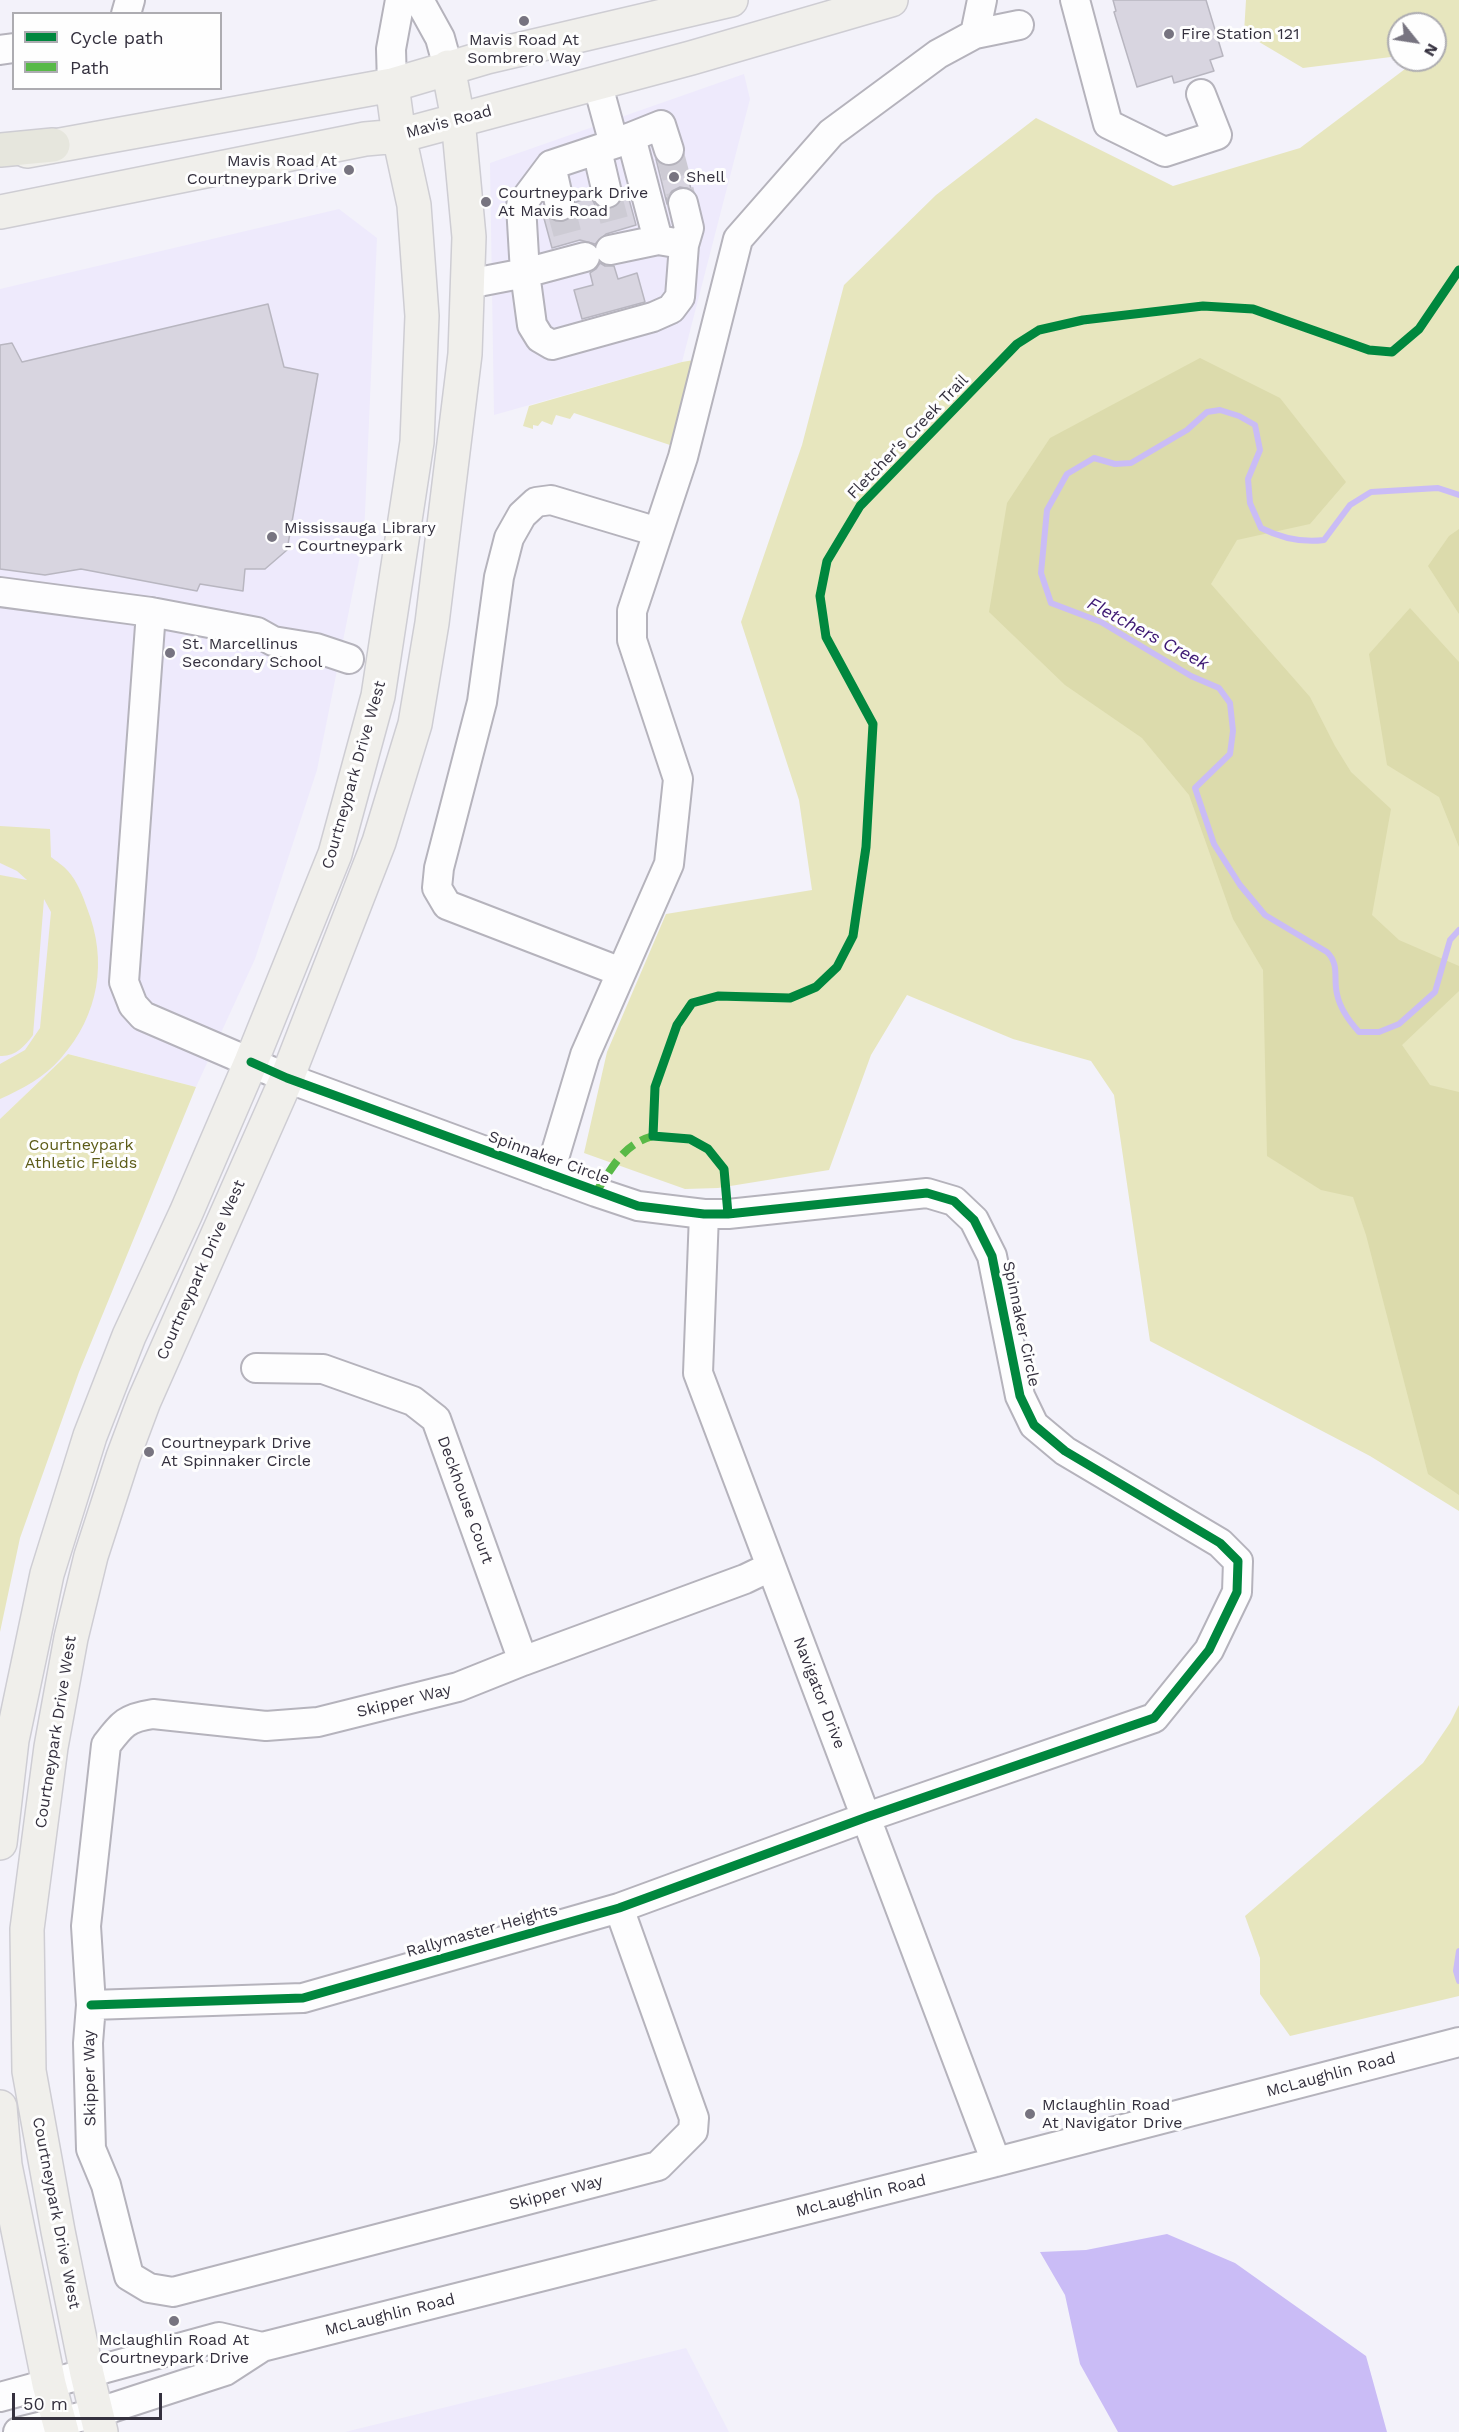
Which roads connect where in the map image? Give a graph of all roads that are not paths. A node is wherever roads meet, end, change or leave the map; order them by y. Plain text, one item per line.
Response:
1 (400, 0) edge
2 (418, 0) edge
3 (731, 0) edge
4 (891, 0) edge
5 (982, 0) edge
6 (1075, 0) edge
7 (1019, 25) dead end
8 (975, 34) junction
9 (448, 67) junction
10 (597, 82) junction
11 (392, 85) junction
12 (1202, 94) dead end
13 (458, 119) junction
14 (399, 136) junction
15 (614, 144) junction
16 (53, 145) junction
17 (0, 150) edge
18 (669, 150) tunnel mouth
19 (0, 157) edge
20 (551, 165) junction
21 (607, 193) tunnel mouth
22 (683, 203) tunnel mouth
23 (560, 206) tunnel mouth
24 (0, 212) edge
25 (671, 243) junction
26 (525, 273) junction
27 (468, 284) junction
28 (658, 532) junction
29 (0, 592) edge
30 (151, 612) junction
31 (389, 632) junction
32 (349, 659) junction
33 (378, 696) junction
34 (621, 972) junction
35 (251, 1062) junction
36 (287, 1078) junction
37 (549, 1175) junction
38 (704, 1214) junction
39 (256, 1368) dead end
40 (770, 1567) junction
41 (523, 1660) junction
42 (6, 1739) edge
43 (51, 1747) junction
44 (867, 1817) junction
45 (0, 1843) edge
46 (619, 1908) junction
47 (91, 2005) junction
48 (1452, 2044) edge
49 (0, 2107) edge
50 (996, 2162) junction
51 (262, 2347) junction
52 (87, 2374) junction
53 (49, 2384) junction
54 (0, 2397) edge
55 (98, 2422) edge
56 (61, 2427) edge
57 (18, 2432) edge

1 - 11 street
2 - 9 street
3 - 9 main road
4 - 10 main road, Mavis Road
5 - 8 street
6 - 12 street
7 - 8 street
8 - 28 street
9 - 11 main road
9 - 13 main road, Courtneypark Drive West
10 - 13 main road, Mavis Road
10 - 15 street
11 - 14 main road, Courtneypark Drive West
11 - 16 main road
13 - 14 main road, Mavis Road
13 - 27 main road, Courtneypark Drive West
14 - 24 main road, Mavis Road
14 - 31 main road, Courtneypark Drive West
15 - 18 street
15 - 20 street
15 - 21 street
15 - 25 street
16 - 17 highway
16 - 19 main road
20 - 23 street
20 - 26 street
22 - 25 street
25 - 26 street
25 - 26 street
26 - 27 street
27 - 36 main road, Courtneypark Drive West
28 - 34 street
28 - 34 street
29 - 30 street
30 - 32 street
30 - 35 street, Spinnaker Circle
31 - 32 street
31 - 33 main road, Courtneypark Drive West
32 - 33 street
33 - 35 main road, Courtneypark Drive West
34 - 37 street
35 - 36 street, Spinnaker Circle
35 - 42 main road, Courtneypark Drive West
36 - 37 street, Spinnaker Circle
36 - 43 main road, Courtneypark Drive West
37 - 38 street, Spinnaker Circle
38 - 40 street, Navigator Drive
38 - 44 street, Spinnaker Circle
39 - 41 street, Deckhouse Court
40 - 41 street, Skipper Way
40 - 44 street, Navigator Drive
41 - 47 street, Skipper Way
42 - 43 main road
42 - 45 main road, Courtneypark Drive West
43 - 52 main road, Courtneypark Drive West
44 - 46 street, Rallymaster Heights
44 - 50 street, Navigator Drive
46 - 47 street, Rallymaster Heights
46 - 47 street, Skipper Way
48 - 50 street, McLaughlin Road
49 - 53 main road
50 - 51 street, McLaughlin Road
51 - 52 street, McLaughlin Road
51 - 55 street, McLaughlin Road
52 - 53 street, McLaughlin Road
52 - 55 main road, Courtneypark Drive West
53 - 54 street, McLaughlin Road
53 - 56 main road
55 - 56 street, McLaughlin Road
56 - 57 street, McLaughlin Road

